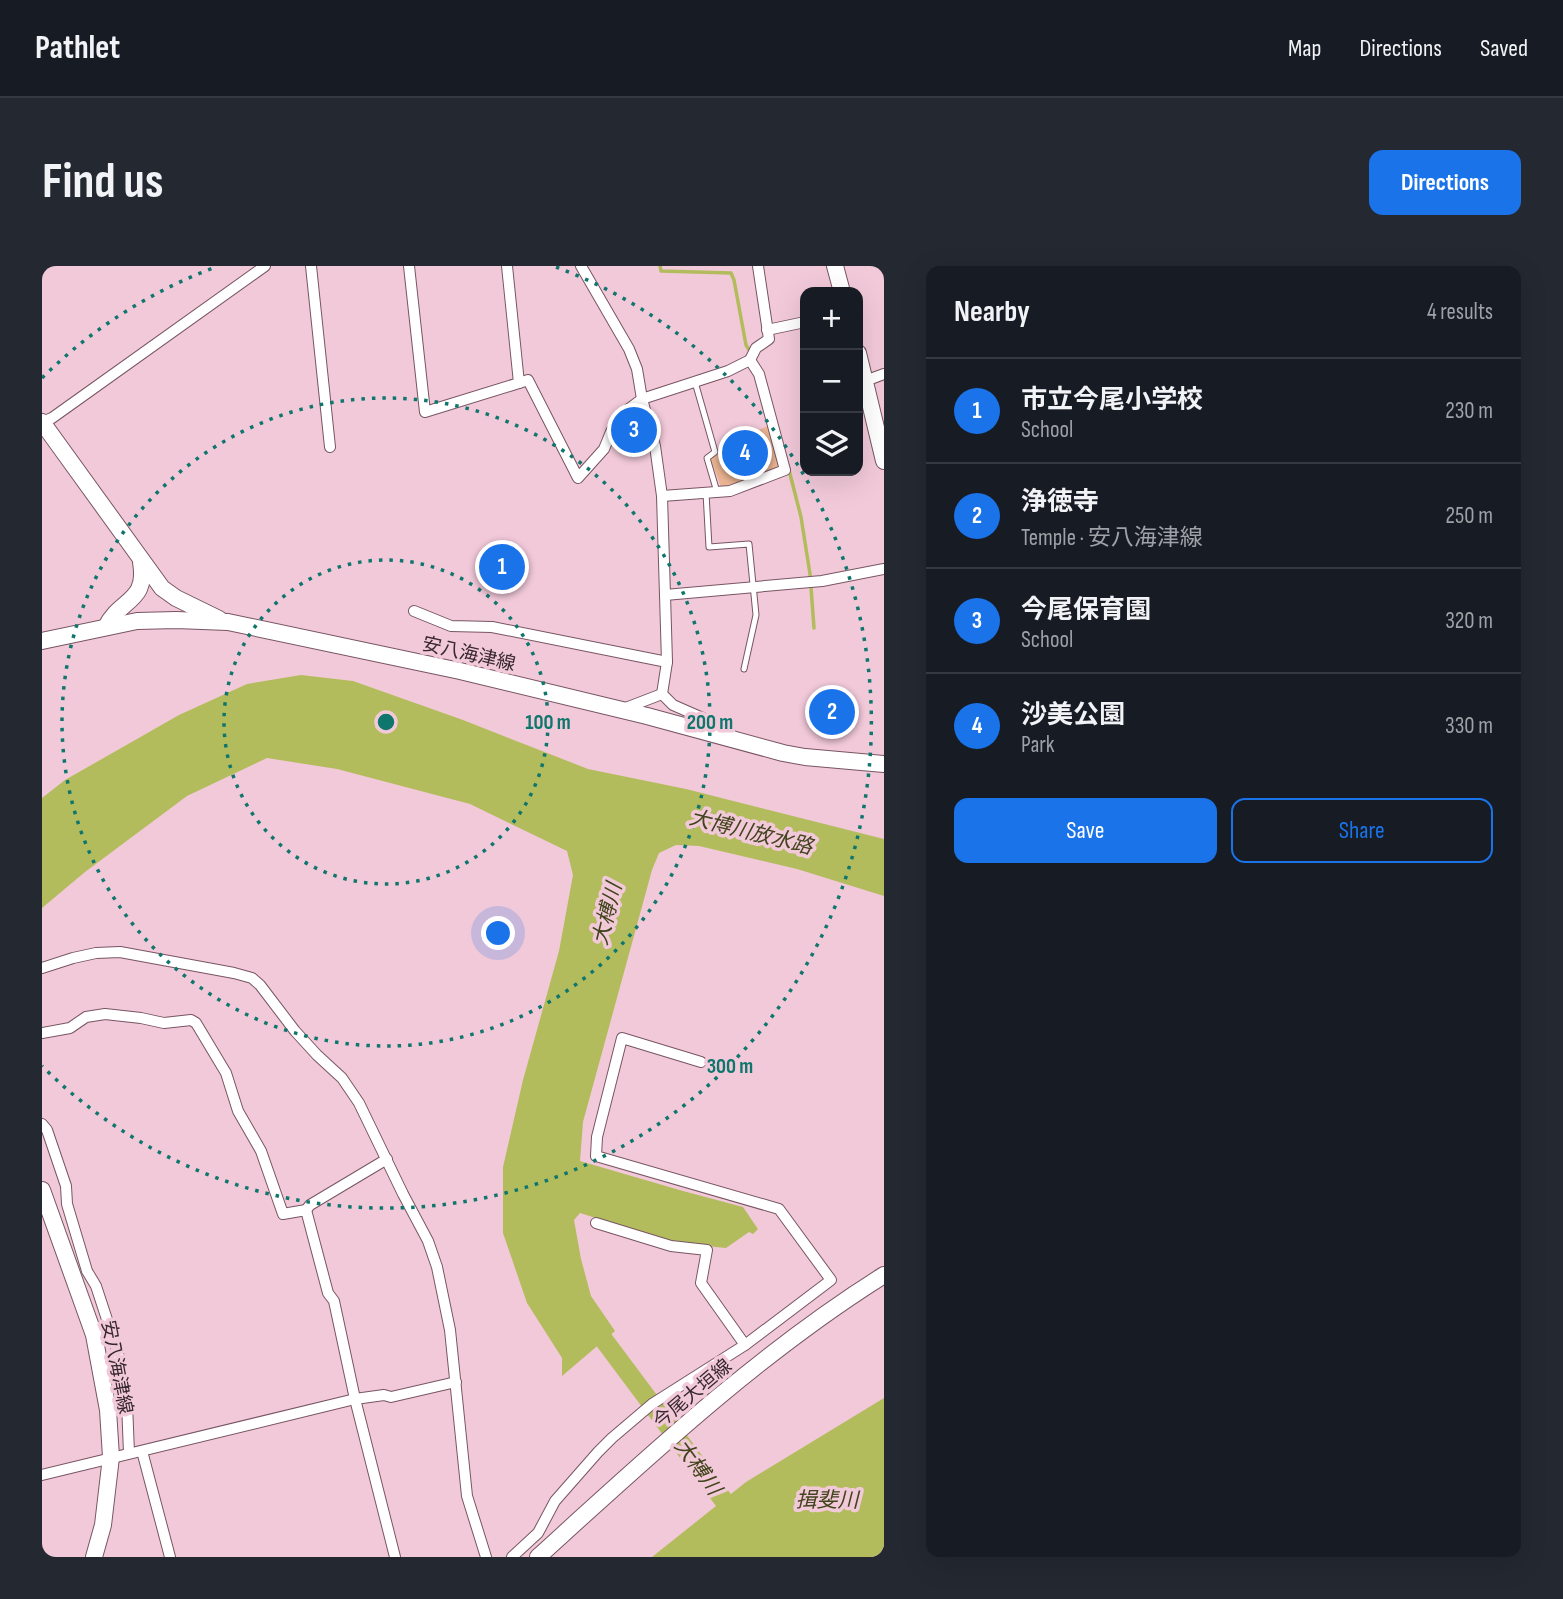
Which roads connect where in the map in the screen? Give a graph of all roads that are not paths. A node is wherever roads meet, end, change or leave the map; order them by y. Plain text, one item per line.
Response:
1 (265, 266) edge
2 (311, 266) edge
3 (410, 266) edge
4 (507, 266) edge
5 (581, 266) edge
6 (758, 266) edge
7 (835, 266) edge
8 (841, 287) edge
9 (800, 323) edge
10 (767, 330) junction
11 (750, 360) junction
12 (863, 373) edge
13 (884, 374) edge
14 (865, 381) junction
15 (695, 382) junction
16 (519, 383) junction
17 (642, 399) junction
18 (42, 422) edge
19 (330, 447) dead end
20 (884, 461) edge
21 (712, 492) junction
22 (662, 496) junction
23 (140, 560) junction
24 (884, 569) edge
25 (754, 587) junction
26 (665, 595) junction
27 (414, 611) dead end
28 (228, 622) junction
29 (106, 627) junction
30 (42, 641) edge
31 (667, 662) junction
32 (744, 669) dead end
33 (662, 694) junction
34 (620, 710) junction
35 (739, 741) junction
36 (884, 764) edge
37 (42, 968) edge
38 (42, 1033) edge
39 (701, 1062) dead end
40 (42, 1124) edge
41 (387, 1159) junction
42 (42, 1190) edge
43 (306, 1210) junction
44 (596, 1223) dead end
45 (884, 1275) edge
46 (745, 1345) junction
47 (456, 1382) junction
48 (355, 1399) junction
49 (142, 1451) junction
50 (129, 1453) junction
51 (111, 1457) junction
52 (42, 1475) edge
53 (94, 1557) edge
54 (170, 1557) edge
55 (396, 1557) edge
56 (485, 1557) edge
57 (512, 1557) edge
58 (538, 1557) edge

1 - 18 street
2 - 19 street
3 - 16 street
4 - 16 street
5 - 17 street
6 - 10 street
7 - 8 main road
9 - 10 street
10 - 11 street
11 - 15 street
11 - 21 street
12 - 14 main road
13 - 14 street
14 - 20 main road
15 - 17 street
15 - 21 lane
16 - 17 street
17 - 22 street
18 - 23 main road
21 - 22 street
21 - 25 lane
22 - 26 street
23 - 28 main road
23 - 29 main road
24 - 25 street
25 - 26 street
25 - 32 lane
26 - 31 street
27 - 31 street
28 - 29 main road, 安八海津線
28 - 34 main road, 安八海津線
29 - 30 main road, 安八海津線
31 - 33 street
33 - 34 street
33 - 35 street
34 - 35 main road, 安八海津線
35 - 36 main road, 安八海津線
37 - 41 street
38 - 43 street
39 - 46 street
40 - 50 street
41 - 43 street
41 - 47 street
42 - 51 main road, 安八海津線
43 - 48 street
44 - 46 street
45 - 58 main road, 今尾大垣線
46 - 57 street
47 - 48 street
47 - 56 street
48 - 49 street
48 - 55 street
49 - 50 street
49 - 54 street
50 - 51 street
51 - 52 street
51 - 53 main road, 安八海津線

